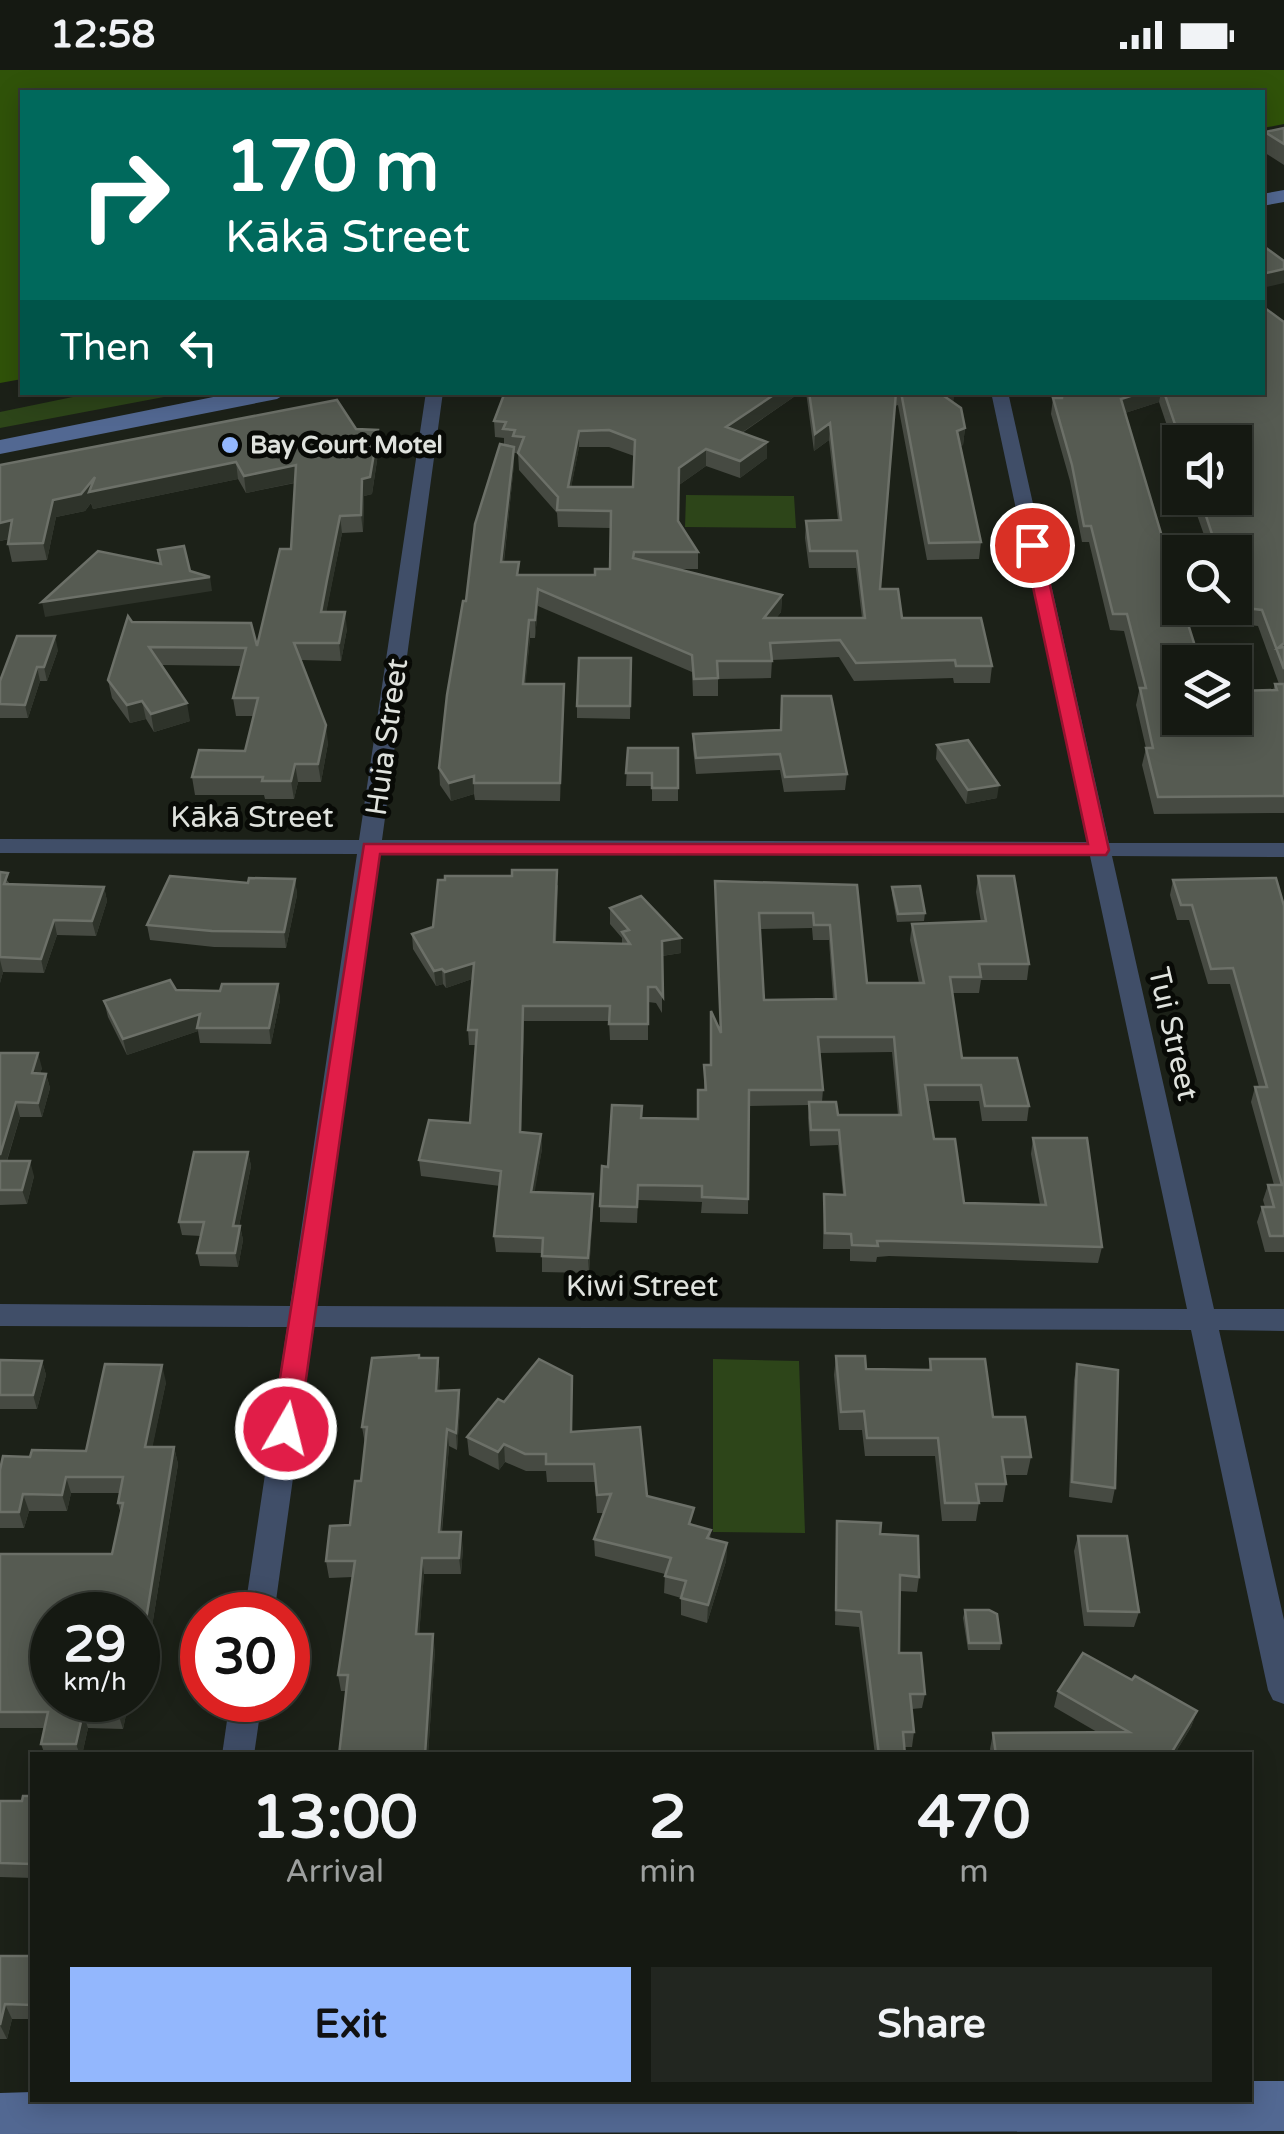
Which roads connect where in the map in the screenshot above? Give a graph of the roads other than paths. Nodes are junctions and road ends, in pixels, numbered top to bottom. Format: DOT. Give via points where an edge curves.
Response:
graph roads {
  1 [pos="261,395"];
  2 [pos="435,395"];
  3 [pos="1000,395"];
  4 [pos="0,446"];
  5 [pos="0,846"];
  6 [pos="371,848"];
  7 [pos="1099,850"];
  8 [pos="1284,850"];
  9 [pos="0,1315"];
  10 [pos="302,1317"];
  11 [pos="1204,1320"];
  12 [pos="1284,1320"];
  13 [pos="261,1592"];
  14 [pos="1284,1690"];
  15 [pos="243,1722"];
  16 [pos="238,1752"];
  17 [pos="1284,2106"];
  18 [pos="184,2117"];
  19 [pos="0,2118"];
  1 -- 4 [label="street"];
  2 -- 6 [label="street, Huia Street"];
  3 -- 7 [label="street, Tui Street"];
  5 -- 6 [label="street, Kākā Street"];
  6 -- 7 [label="street, Kākā Street"];
  6 -- 10 [label="street, Huia Street"];
  7 -- 8 [label="street, Kākā Street"];
  7 -- 11 [label="street, Tui Street"];
  9 -- 10 [label="street, Kiwi Street"];
  10 -- 11 [label="street, Kiwi Street"];
  10 -- 13 [label="street, Huia Street"];
  11 -- 12 [label="street, Kiwi Street"];
  11 -- 14 [label="street, Tui Street"];
  15 -- 16 [label="street"];
  17 -- 18 [label="street"];
  18 -- 19 [label="street"];
}
